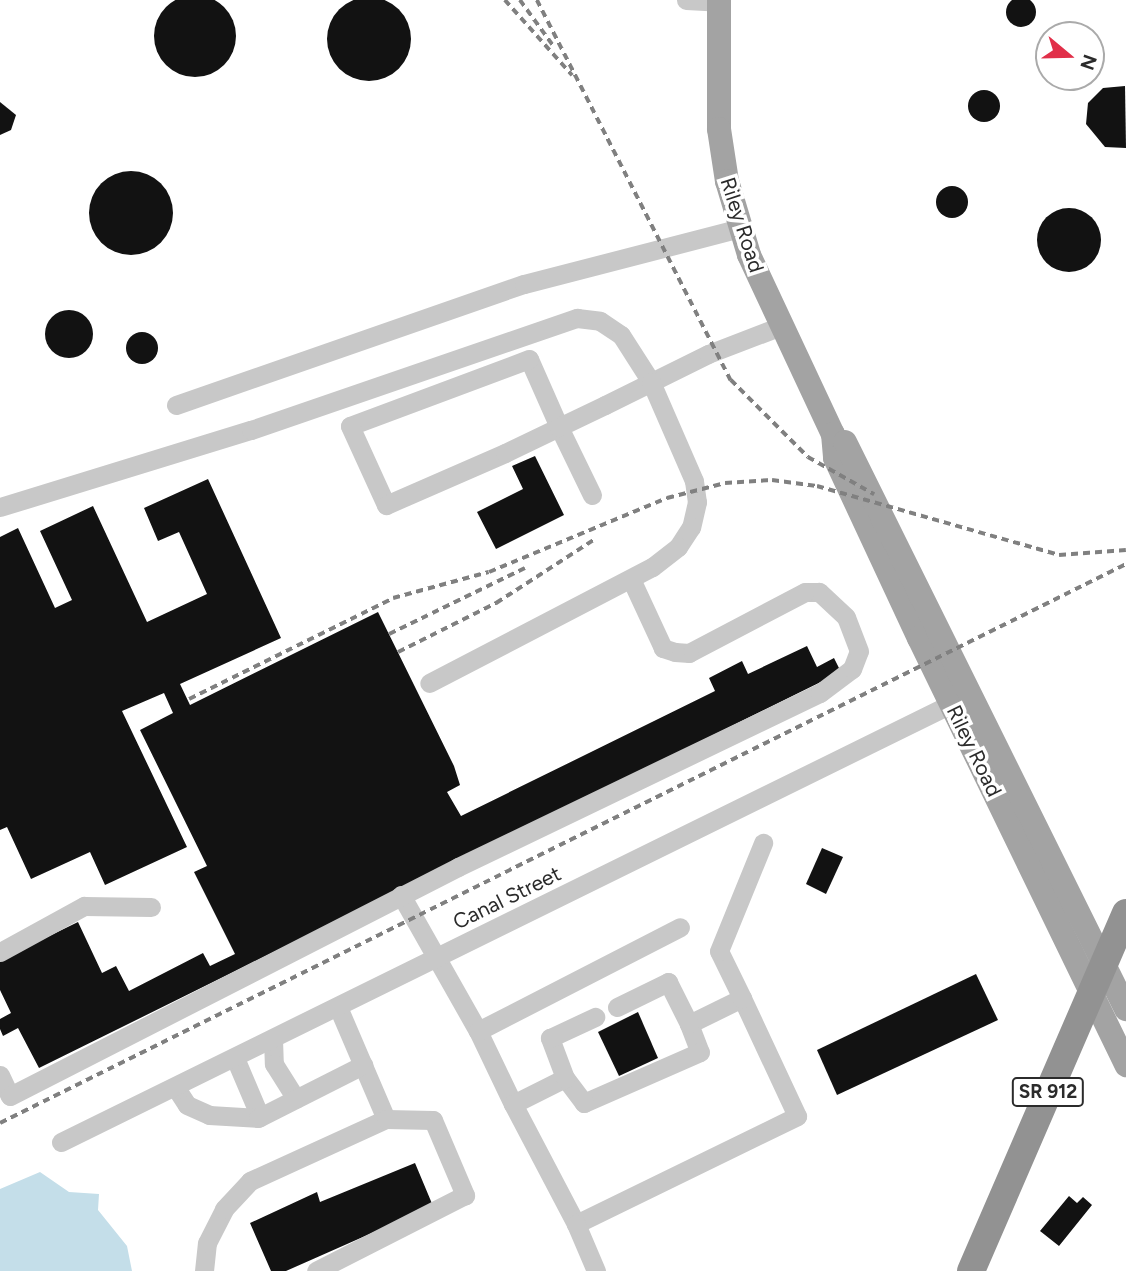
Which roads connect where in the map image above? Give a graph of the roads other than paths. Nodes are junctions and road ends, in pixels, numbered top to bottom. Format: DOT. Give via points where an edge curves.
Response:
graph roads {
  1 [pos="686,0"];
  2 [pos="719,1"];
  3 [pos="741,228"];
  4 [pos="782,326"];
  5 [pos="651,382"];
  6 [pos="176,404"];
  7 [pos="559,427"];
  8 [pos="592,495"];
  9 [pos="0,507"];
  10 [pos="631,579"];
  11 [pos="429,683"];
  12 [pos="962,698"];
  13 [pos="763,843"];
  14 [pos="401,895"];
  15 [pos="150,908"];
  16 [pos="1126,913"];
  17 [pos="680,927"];
  18 [pos="0,952"];
  19 [pos="438,957"];
  20 [pos="742,998"];
  21 [pos="338,1007"];
  22 [pos="617,1007"];
  23 [pos="1126,1009"];
  24 [pos="595,1017"];
  25 [pos="689,1024"];
  26 [pos="478,1031"];
  27 [pos="274,1039"];
  28 [pos="235,1059"];
  29 [pos="363,1065"];
  30 [pos="1126,1066"];
  31 [pos="0,1075"];
  32 [pos="565,1078"];
  33 [pos="176,1088"];
  34 [pos="296,1099"];
  35 [pos="513,1104"];
  36 [pos="260,1117"];
  37 [pos="386,1119"];
  38 [pos="61,1142"];
  39 [pos="576,1224"];
  40 [pos="204,1271"];
  41 [pos="316,1271"];
  42 [pos="596,1271"];
  43 [pos="971,1271"];
  1 -- 2 [label="street"];
  2 -- 3 [label="main road, Riley Road" via="716,102 722,158"];
  3 -- 4 [label="main road, Riley Road"];
  3 -- 6 [label="street" via="524,284"];
  4 -- 5 [label="street"];
  4 -- 12 [label="main road, Riley Road" via="833,434 845,442"];
  5 -- 7 [label="street"];
  5 -- 9 [label="street" via="621,335 600,321 577,318 251,430"];
  5 -- 10 [label="street" via="694,481 697,502 678,547"];
  7 -- 7 [label="street" via="386,505 350,426 529,359"];
  7 -- 8 [label="street"];
  10 -- 11 [label="street"];
  10 -- 14 [label="street" via="663,648 689,653 805,592 819,592 846,617 859,651 852,669 820,693"];
  12 -- 19 [label="street, Canal Street"];
  12 -- 23 [label="main road, Riley Road"];
  12 -- 30 [label="main road, Riley Road"];
  13 -- 20 [label="street" via="719,951"];
  14 -- 19 [label="street"];
  14 -- 31 [label="street" via="10,1096"];
  15 -- 18 [label="street" via="83,905"];
  16 -- 43 [label="highway, SR 912, bridge"];
  17 -- 26 [label="street"];
  19 -- 21 [label="street, Canal Street"];
  19 -- 26 [label="street"];
  20 -- 25 [label="street"];
  20 -- 39 [label="street" via="797,1116"];
  21 -- 27 [label="street, Canal Street"];
  21 -- 29 [label="street"];
  22 -- 25 [label="street" via="668,982"];
  24 -- 32 [label="street" via="550,1038"];
  25 -- 32 [label="street" via="700,1052 584,1103"];
  26 -- 35 [label="street"];
  27 -- 28 [label="street, Canal Street"];
  27 -- 34 [label="street" via="274,1064"];
  28 -- 33 [label="street, Canal Street"];
  28 -- 36 [label="street"];
  29 -- 34 [label="street"];
  29 -- 37 [label="street"];
  32 -- 35 [label="street"];
  33 -- 36 [label="street" via="187,1105 209,1115"];
  33 -- 38 [label="street, Canal Street"];
  34 -- 36 [label="street"];
  35 -- 39 [label="street"];
  37 -- 40 [label="street" via="250,1181 224,1209 207,1243"];
  37 -- 41 [label="street" via="433,1120 466,1195"];
  39 -- 42 [label="street"];
}
